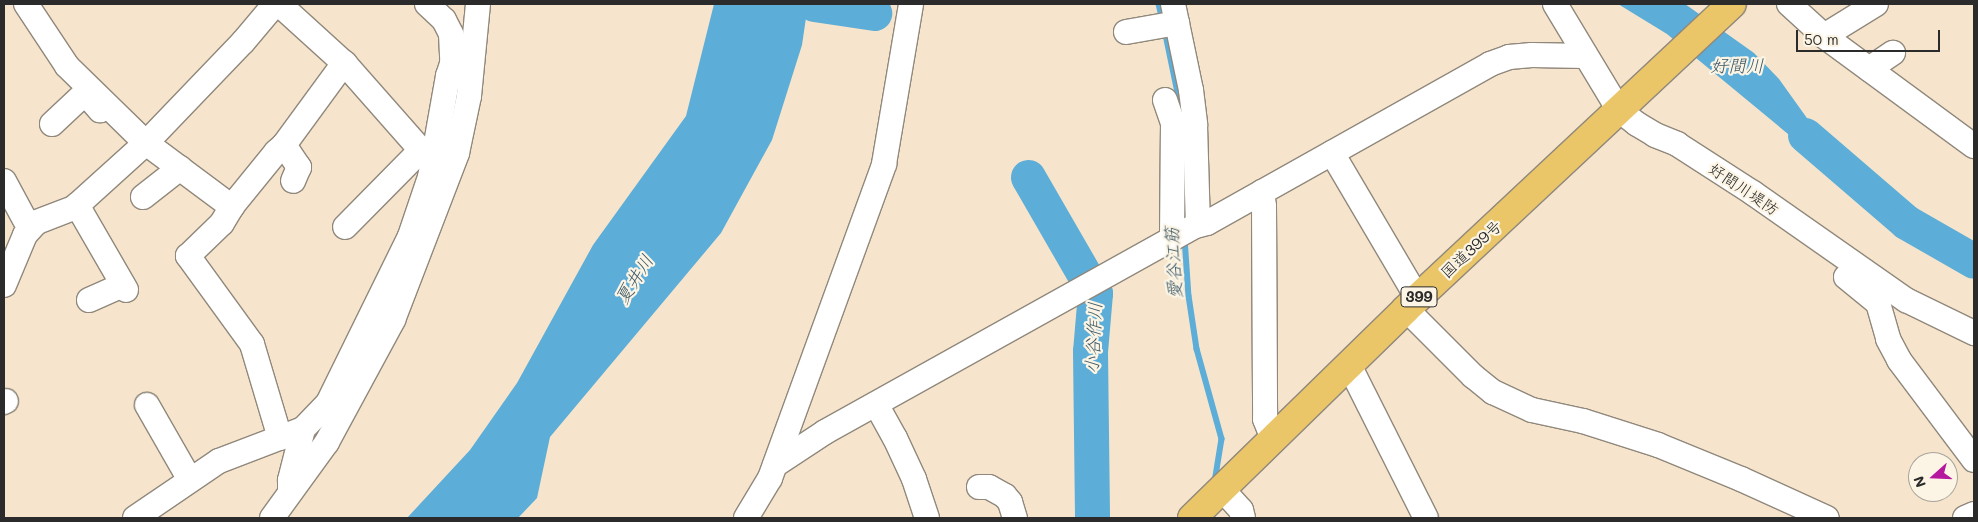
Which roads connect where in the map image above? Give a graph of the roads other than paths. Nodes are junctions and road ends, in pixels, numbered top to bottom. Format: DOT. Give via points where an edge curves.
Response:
graph roads {
  1 [pos="26,4"];
  2 [pos="277,4"];
  3 [pos="427,4"];
  4 [pos="478,4"];
  5 [pos="911,4"];
  6 [pos="1555,4"];
  7 [pos="1732,4"];
  8 [pos="1789,4"];
  9 [pos="1876,4"];
  10 [pos="1168,18"];
  11 [pos="1126,32"];
  12 [pos="1824,36"];
  13 [pos="1893,53"];
  14 [pos="1585,56"];
  15 [pos="453,61"];
  16 [pos="344,63"];
  17 [pos="1869,70"];
  18 [pos="1165,100"];
  19 [pos="1619,110"];
  20 [pos="52,124"];
  21 [pos="284,145"];
  22 [pos="1974,146"];
  23 [pos="141,147"];
  24 [pos="458,153"];
  25 [pos="1332,153"];
  26 [pos="180,168"];
  27 [pos="4,181"];
  28 [pos="293,181"];
  29 [pos="1262,192"];
  30 [pos="143,197"];
  31 [pos="77,205"];
  32 [pos="232,207"];
  33 [pos="22,221"];
  34 [pos="1196,225"];
  35 [pos="345,227"];
  36 [pos="1172,239"];
  37 [pos="1829,248"];
  38 [pos="4,285"];
  39 [pos="89,300"];
  40 [pos="1412,304"];
  41 [pos="1974,334"];
  42 [pos="1349,365"];
  43 [pos="876,404"];
  44 [pos="148,405"];
  45 [pos="303,430"];
  46 [pos="280,438"];
  47 [pos="1273,439"];
  48 [pos="1974,460"];
  49 [pos="774,465"];
  50 [pos="190,480"];
  51 [pos="979,487"];
  52 [pos="1222,489"];
  53 [pos="290,495"];
  54 [pos="1793,509"];
  55 [pos="1974,514"];
  56 [pos="1193,517"];
  57 [pos="136,518"];
  58 [pos="272,518"];
  59 [pos="746,518"];
  60 [pos="927,518"];
  61 [pos="1015,518"];
  62 [pos="1243,518"];
  63 [pos="1426,518"];
  64 [pos="1827,518"];
  65 [pos="1965,518"];
  1 -- 23 [label="street" via="67,66"];
  2 -- 16 [label="street"];
  2 -- 23 [label="street"];
  3 -- 15 [label="street" via="444,20 451,34"];
  4 -- 24 [label="street" via="469,96"];
  5 -- 49 [label="street" via="884,164"];
  6 -- 14 [label="street, 好間川堤防"];
  7 -- 19 [label="highway, 国道399号 / 399"];
  8 -- 12 [label="street"];
  9 -- 12 [label="street"];
  10 -- 11 [label="street"];
  10 -- 34 [label="street" via="1195,125"];
  12 -- 17 [label="street"];
  13 -- 17 [label="street"];
  14 -- 19 [label="street, 好間川堤防"];
  14 -- 25 [label="street" via="1532,55 1509,57 1490,64"];
  15 -- 24 [label="street"];
  15 -- 45 [label="street" via="430,177 410,236 328,402"];
  16 -- 21 [label="street"];
  16 -- 35 [label="street" via="421,150"];
  17 -- 22 [label="street"];
  18 -- 36 [label="street" via="1173,123"];
  19 -- 37 [label="street, 好間川堤防" via="1753,193"];
  19 -- 40 [label="highway, 国道399号 / 399"];
  20 -- 23 [label="street" via="85,93"];
  21 -- 28 [label="street" via="299,167"];
  21 -- 32 [label="street"];
  23 -- 26 [label="street"];
  23 -- 31 [label="street"];
  24 -- 53 [label="street" via="393,320 327,442"];
  25 -- 29 [label="street"];
  25 -- 40 [label="street"];
  26 -- 30 [label="street"];
  26 -- 32 [label="street"];
  27 -- 33 [label="street"];
  29 -- 34 [label="street" via="1207,223"];
  29 -- 47 [label="street" via="1266,419"];
  31 -- 33 [label="street" via="66,213"];
  31 -- 39 [label="street" via="124,287"];
  32 -- 46 [label="street" via="222,223 188,256 252,344"];
  33 -- 38 [label="street" via="25,235"];
  34 -- 36 [label="street"];
  36 -- 43 [label="street"];
  37 -- 41 [label="street, 好間川堤防" via="1906,300"];
  37 -- 48 [label="street" via="1831,258 1844,276 1878,303 1888,339 1899,360"];
  40 -- 42 [label="highway, 国道399号 / 399"];
  40 -- 54 [label="street" via="1473,376 1493,392 1532,410 1658,445"];
  42 -- 47 [label="highway, 国道399号 / 399"];
  42 -- 63 [label="street"];
  43 -- 49 [label="street"];
  43 -- 60 [label="street" via="914,479"];
  44 -- 50 [label="street"];
  45 -- 46 [label="street"];
  45 -- 53 [label="street" via="290,480"];
  46 -- 50 [label="street" via="219,461"];
  47 -- 52 [label="highway, 国道399号 / 399"];
  49 -- 59 [label="street" via="770,478"];
  50 -- 57 [label="street"];
  51 -- 61 [label="street" via="989,487 1005,496"];
  52 -- 56 [label="highway, 国道399号 / 399"];
  52 -- 62 [label="street" via="1241,510"];
  53 -- 58 [label="street"];
  54 -- 64 [label="street"];
  55 -- 65 [label="street"];
}
